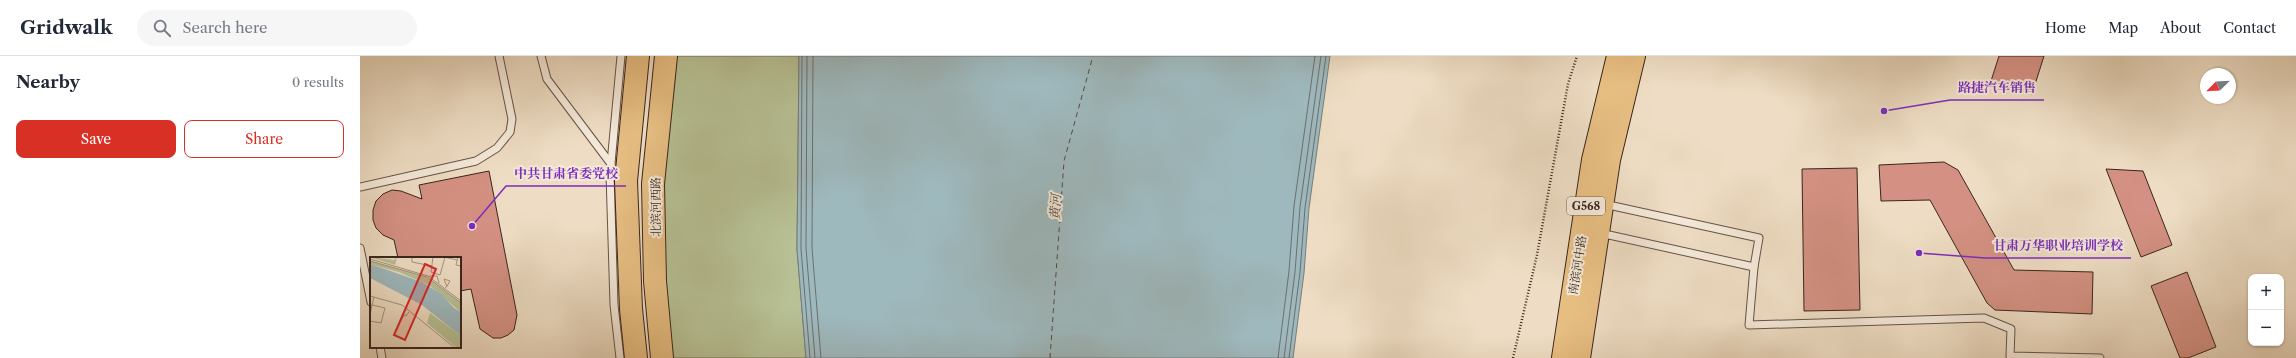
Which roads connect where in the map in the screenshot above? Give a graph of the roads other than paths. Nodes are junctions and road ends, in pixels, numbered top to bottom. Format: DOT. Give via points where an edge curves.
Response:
graph roads {
  1 [pos="499,56"];
  2 [pos="541,56"];
  3 [pos="621,56"];
  4 [pos="638,56"];
  5 [pos="666,56"];
  6 [pos="1618,56"];
  7 [pos="1634,56"];
  8 [pos="611,163"];
  9 [pos="626,181"];
  10 [pos="360,187"];
  11 [pos="1602,203"];
  12 [pos="1599,232"];
  13 [pos="360,248"];
  14 [pos="1754,267"];
  15 [pos="370,297"];
  16 [pos="380,348"];
  17 [pos="382,358"];
  18 [pos="620,358"];
  19 [pos="636,358"];
  20 [pos="662,358"];
  21 [pos="1563,358"];
  22 [pos="1579,358"];
  23 [pos="2100,358"];
  1 -- 10 [label="lane" via="512,119 510,132 497,148 476,161"];
  2 -- 8 [label="lane" via="547,79"];
  3 -- 8 [label="lane"];
  4 -- 9 [label="main road"];
  5 -- 20 [label="main road, 北滨河西路" via="654,184 655,281"];
  6 -- 21 [label="main road, 南滨河中路 / G568" via="1593,160"];
  7 -- 11 [label="main road, 南滨河中路 / G568" via="1609,160"];
  8 -- 9 [label="lane"];
  8 -- 18 [label="lane" via="614,304"];
  9 -- 19 [label="main road" via="631,309"];
  11 -- 12 [label="main road, 南滨河中路 / G568"];
  11 -- 14 [label="lane" via="1759,238"];
  12 -- 14 [label="lane"];
  12 -- 22 [label="main road, 南滨河中路 / G568"];
  13 -- 15 [label="lane"];
  14 -- 23 [label="lane" via="1749,325 1984,318 2011,329 2010,356"];
  16 -- 17 [label="lane"];
}
